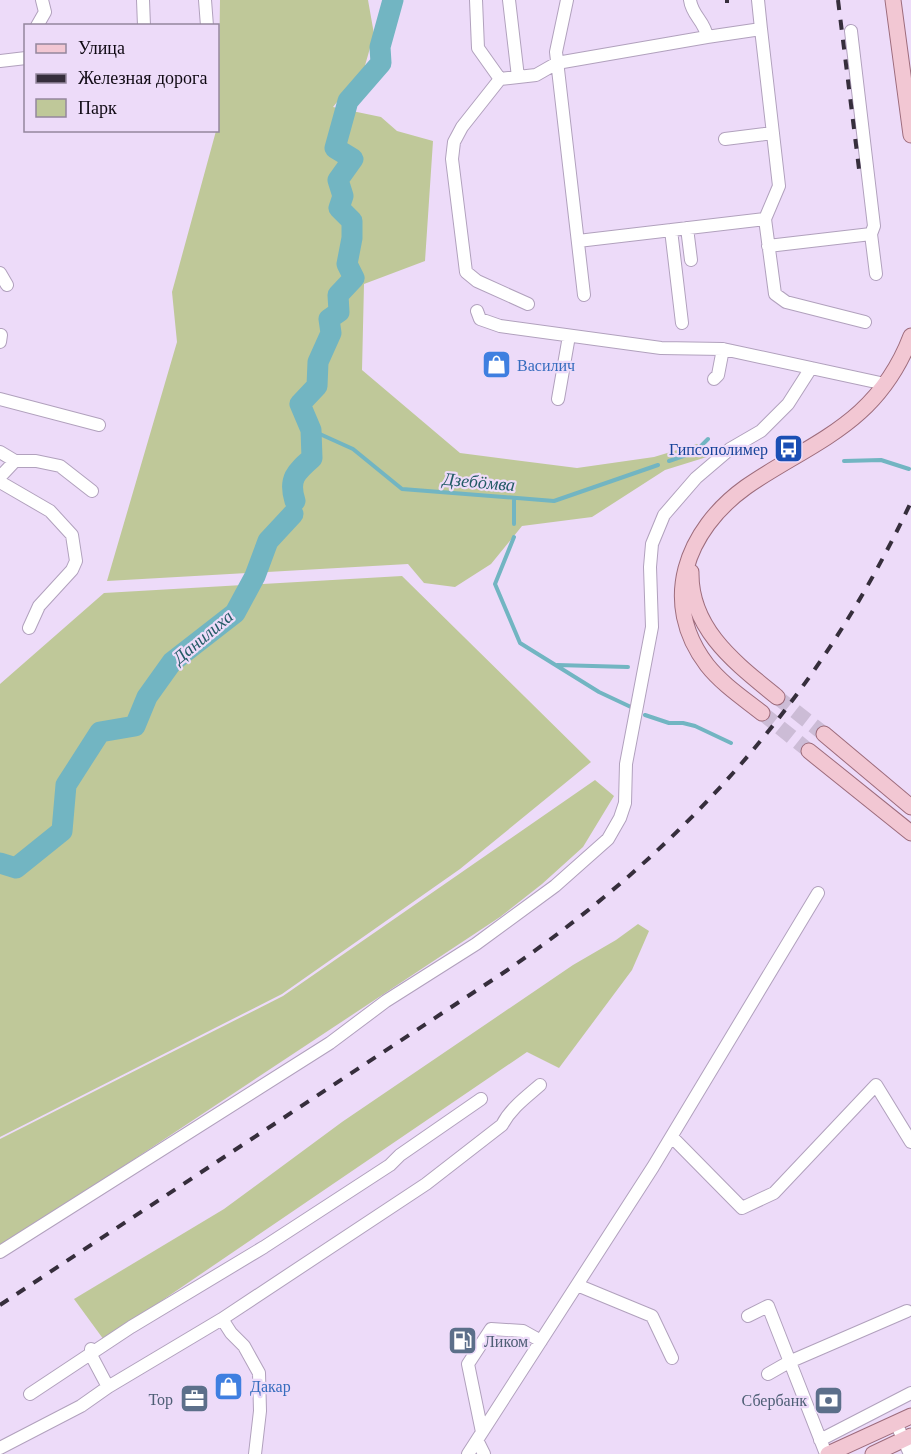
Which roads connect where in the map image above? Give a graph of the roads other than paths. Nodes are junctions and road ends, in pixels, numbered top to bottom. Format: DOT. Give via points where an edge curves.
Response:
graph roads {
  1 [pos="42,0"];
  2 [pos="142,0"];
  3 [pos="205,0"];
  4 [pos="476,0"];
  5 [pos="509,0"];
  6 [pos="567,0"];
  7 [pos="690,0"];
  8 [pos="758,0"];
  9 [pos="892,0"];
  10 [pos="38,24"];
  11 [pos="144,24"];
  12 [pos="207,24"];
  13 [pos="761,29"];
  14 [pos="852,31"];
  15 [pos="707,38"];
  16 [pos="24,54"];
  17 [pos="0,61"];
  18 [pos="557,63"];
  19 [pos="518,77"];
  20 [pos="500,80"];
  21 [pos="773,133"];
  22 [pos="911,135"];
  23 [pos="724,139"];
  24 [pos="765,219"];
  25 [pos="687,228"];
  26 [pos="671,230"];
  27 [pos="871,234"];
  28 [pos="578,241"];
  29 [pos="768,246"];
  30 [pos="691,260"];
  31 [pos="0,273"];
  32 [pos="876,274"];
  33 [pos="7,285"];
  34 [pos="584,295"];
  35 [pos="528,303"];
  36 [pos="477,311"];
  37 [pos="865,322"];
  38 [pos="682,323"];
  39 [pos="1,335"];
  40 [pos="568,336"];
  41 [pos="911,336"];
  42 [pos="0,342"];
  43 [pos="723,349"];
  44 [pos="811,368"];
  45 [pos="714,379"];
  46 [pos="885,384"];
  47 [pos="0,399"];
  48 [pos="558,399"];
  49 [pos="99,425"];
  50 [pos="0,452"];
  51 [pos="15,461"];
  52 [pos="0,477"];
  53 [pos="0,482"];
  54 [pos="92,492"];
  55 [pos="696,542"];
  56 [pos="29,628"];
  57 [pos="777,697"];
  58 [pos="762,713"];
  59 [pos="824,734"];
  60 [pos="809,751"];
  61 [pos="911,807"];
  62 [pos="911,833"];
  63 [pos="818,893"];
  64 [pos="540,1085"];
  65 [pos="481,1099"];
  66 [pos="672,1137"];
  67 [pos="911,1142"];
  68 [pos="0,1252"];
  69 [pos="577,1285"];
  70 [pos="907,1311"];
  71 [pos="748,1316"];
  72 [pos="222,1318"];
  73 [pos="541,1341"];
  74 [pos="91,1352"];
  75 [pos="672,1358"];
  76 [pos="789,1362"];
  77 [pos="768,1374"];
  78 [pos="108,1388"];
  79 [pos="911,1393"];
  80 [pos="30,1394"];
  81 [pos="911,1416"];
  82 [pos="896,1423"];
  83 [pos="479,1436"];
  84 [pos="907,1438"];
  85 [pos="820,1440"];
  86 [pos="0,1448"];
  87 [pos="255,1454"];
  88 [pos="468,1454"];
  89 [pos="484,1454"];
  90 [pos="827,1454"];
  91 [pos="873,1454"];
  92 [pos="910,1454"];
  1 -- 10 [label="street" via="45,12"];
  2 -- 11 [label="street"];
  3 -- 12 [label="street"];
  4 -- 20 [label="street" via="478,48"];
  5 -- 19 [label="street"];
  6 -- 18 [label="street" via="555,52"];
  7 -- 15 [label="street" via="691,9 706,27"];
  8 -- 13 [label="street"];
  9 -- 22 [label="main road"];
  13 -- 15 [label="street"];
  13 -- 21 [label="street"];
  14 -- 27 [label="street" via="874,226"];
  15 -- 18 [label="street"];
  16 -- 17 [label="street"];
  18 -- 19 [label="street" via="536,75"];
  18 -- 28 [label="street"];
  19 -- 20 [label="street"];
  20 -- 35 [label="street" via="454,142 452,159 464,264 466,272 477,281"];
  21 -- 23 [label="street"];
  21 -- 24 [label="street" via="779,186"];
  24 -- 25 [label="street"];
  24 -- 29 [label="street"];
  25 -- 26 [label="street"];
  25 -- 30 [label="street"];
  26 -- 28 [label="street"];
  26 -- 38 [label="street"];
  27 -- 29 [label="street"];
  27 -- 32 [label="street"];
  28 -- 34 [label="street"];
  29 -- 37 [label="street" via="772,287 779,299"];
  31 -- 33 [label="street"];
  36 -- 40 [label="street" via="480,319 500,326"];
  39 -- 42 [label="street"];
  40 -- 43 [label="street" via="661,348"];
  40 -- 48 [label="street"];
  41 -- 46 [label="main road"];
  43 -- 44 [label="street"];
  43 -- 45 [label="street"];
  44 -- 46 [label="street"];
  44 -- 68 [label="street" via="788,404 761,431 730,449 696,478 664,515 652,544 652,627 626,764 625,804 608,839 555,886 476,944 386,1001 330,1043"];
  46 -- 55 [label="main road" via="859,413 722,507"];
  47 -- 49 [label="street"];
  50 -- 51 [label="street"];
  51 -- 52 [label="street"];
  51 -- 54 [label="street" via="60,466"];
  53 -- 56 [label="street" via="50,511 72,535 76,561 72,570 39,606"];
  55 -- 57 [label="main road" via="691,586 700,617 716,642"];
  55 -- 58 [label="main road" via="685,571 681,598 692,641 715,674"];
  59 -- 61 [label="main road"];
  60 -- 62 [label="main road"];
  63 -- 66 [label="street"];
  64 -- 72 [label="street" via="507,1114 502,1125 426,1184"];
  65 -- 74 [label="street" via="390,1165 264,1247"];
  66 -- 67 [label="street" via="742,1208 774,1193 876,1085"];
  66 -- 69 [label="street"];
  69 -- 73 [label="street"];
  69 -- 75 [label="street" via="652,1316"];
  70 -- 76 [label="street"];
  71 -- 76 [label="street" via="768,1306"];
  72 -- 78 [label="street"];
  72 -- 87 [label="street" via="259,1373"];
  73 -- 83 [label="street"];
  73 -- 83 [label="street" via="523,1331 491,1329 468,1364"];
  74 -- 78 [label="street"];
  74 -- 80 [label="street"];
  76 -- 77 [label="street"];
  76 -- 85 [label="street"];
  78 -- 86 [label="street" via="81,1407"];
  79 -- 85 [label="street"];
  81 -- 82 [label="main road"];
  82 -- 84 [label="street"];
  82 -- 90 [label="main road"];
  83 -- 88 [label="street"];
  83 -- 89 [label="street"];
  84 -- 91 [label="main road"];
  84 -- 92 [label="street"];
  85 -- 90 [label="street"];
}
